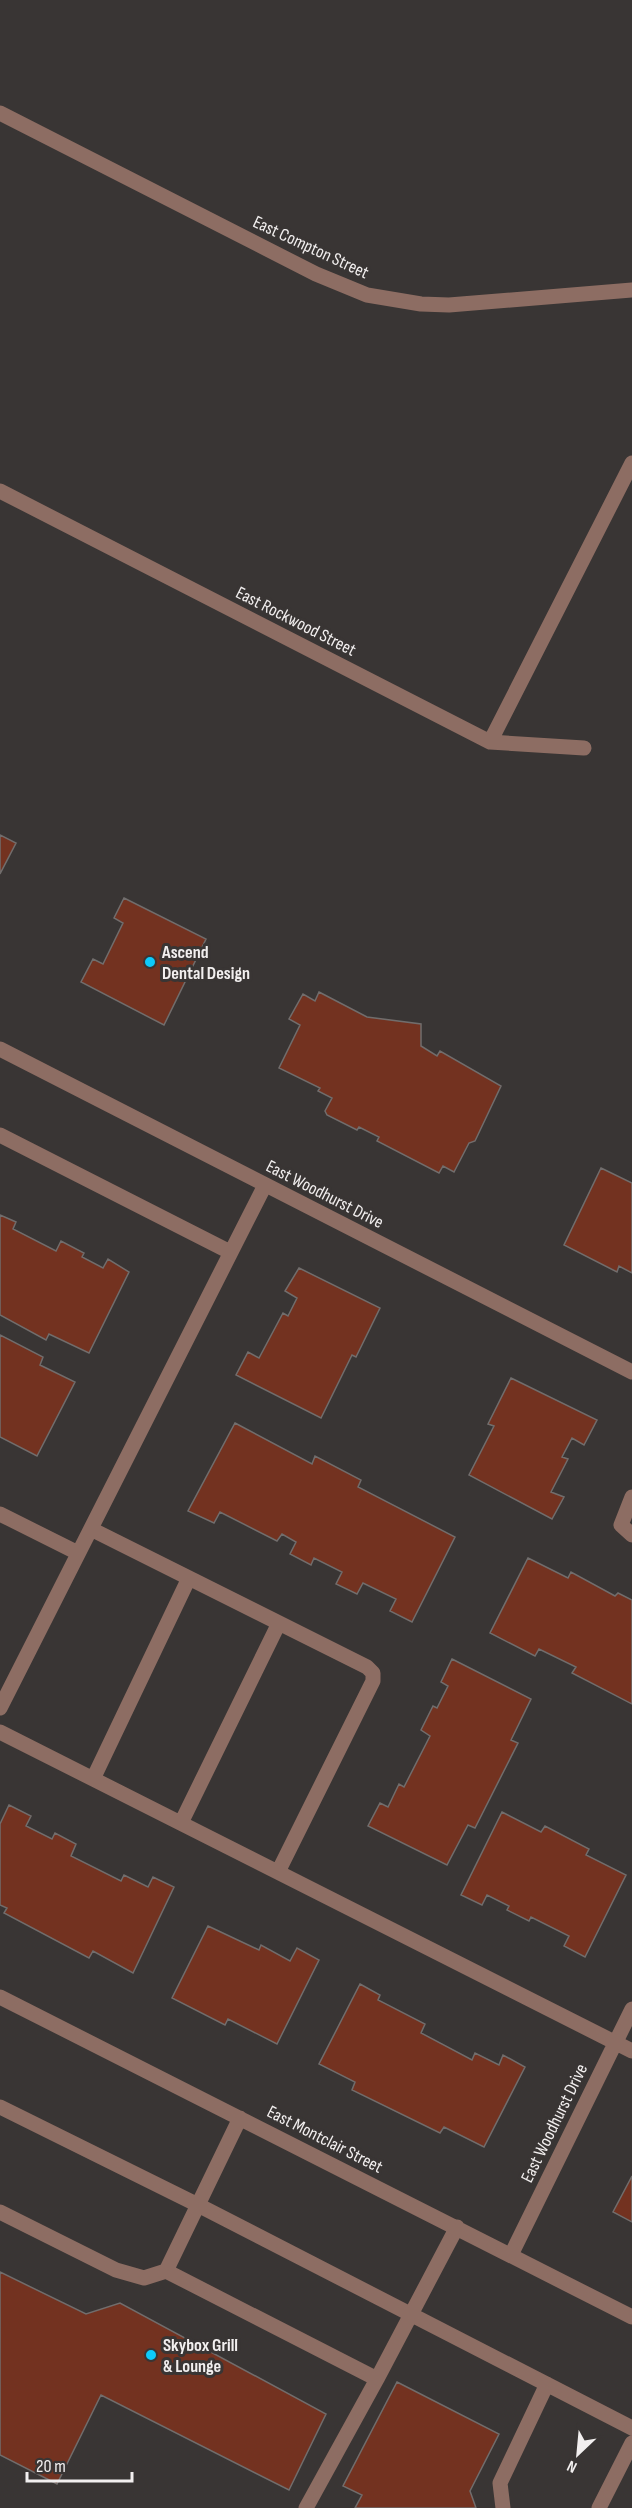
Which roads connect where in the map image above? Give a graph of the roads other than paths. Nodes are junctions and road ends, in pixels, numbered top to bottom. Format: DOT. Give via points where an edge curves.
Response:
graph roads {
  1 [pos="0,113"];
  2 [pos="632,290"];
  3 [pos="632,463"];
  4 [pos="0,491"];
  5 [pos="490,742"];
  6 [pos="584,748"];
  7 [pos="0,1049"];
  8 [pos="0,1135"];
  9 [pos="265,1185"];
  10 [pos="230,1252"];
  11 [pos="632,1372"];
  12 [pos="632,1497"];
  13 [pos="0,1514"];
  14 [pos="91,1529"];
  15 [pos="632,1535"];
  16 [pos="78,1553"];
  17 [pos="189,1578"];
  18 [pos="279,1623"];
  19 [pos="0,1708"];
  20 [pos="0,1732"];
  21 [pos="93,1779"];
  22 [pos="181,1823"];
  23 [pos="278,1872"];
  24 [pos="0,1997"];
  25 [pos="632,2009"];
  26 [pos="615,2043"];
  27 [pos="632,2051"];
  28 [pos="0,2107"];
  29 [pos="240,2118"];
  30 [pos="198,2205"];
  31 [pos="0,2212"];
  32 [pos="456,2227"];
  33 [pos="512,2255"];
  34 [pos="166,2271"];
  35 [pos="410,2315"];
  36 [pos="632,2317"];
  37 [pos="377,2379"];
  38 [pos="547,2384"];
  39 [pos="632,2428"];
  40 [pos="632,2444"];
  41 [pos="306,2508"];
  42 [pos="502,2508"];
  43 [pos="599,2508"];
  1 -- 2 [label="street, East Compton Street" via="324,278 367,295 449,305"];
  3 -- 5 [label="street"];
  4 -- 5 [label="street, East Rockwood Street"];
  5 -- 6 [label="street, East Rockwood Street"];
  7 -- 9 [label="street, East Woodhurst Drive"];
  8 -- 10 [label="street"];
  9 -- 10 [label="street"];
  9 -- 11 [label="street, East Woodhurst Drive"];
  10 -- 14 [label="street"];
  12 -- 15 [label="street" via="621,1525"];
  13 -- 16 [label="street"];
  14 -- 16 [label="street"];
  14 -- 17 [label="street"];
  16 -- 19 [label="street"];
  17 -- 18 [label="street"];
  17 -- 21 [label="street"];
  18 -- 22 [label="street"];
  18 -- 23 [label="street" via="367,1667 373,1673 373,1681"];
  20 -- 21 [label="street"];
  21 -- 22 [label="street"];
  22 -- 23 [label="street"];
  23 -- 26 [label="street"];
  24 -- 29 [label="street, East Montclair Street"];
  25 -- 26 [label="street, East Woodhurst Drive"];
  26 -- 27 [label="street"];
  26 -- 33 [label="street, East Woodhurst Drive"];
  28 -- 30 [label="street"];
  29 -- 30 [label="street"];
  29 -- 32 [label="street, East Montclair Street"];
  30 -- 34 [label="street"];
  30 -- 35 [label="street"];
  31 -- 34 [label="street" via="116,2270 144,2278"];
  32 -- 33 [label="street, East Montclair Street"];
  32 -- 35 [label="street"];
  33 -- 36 [label="street, East Montclair Street"];
  34 -- 37 [label="street"];
  35 -- 37 [label="street"];
  35 -- 38 [label="street"];
  37 -- 41 [label="street"];
  38 -- 39 [label="street"];
  38 -- 42 [label="street" via="500,2483"];
  40 -- 43 [label="street"];
}
